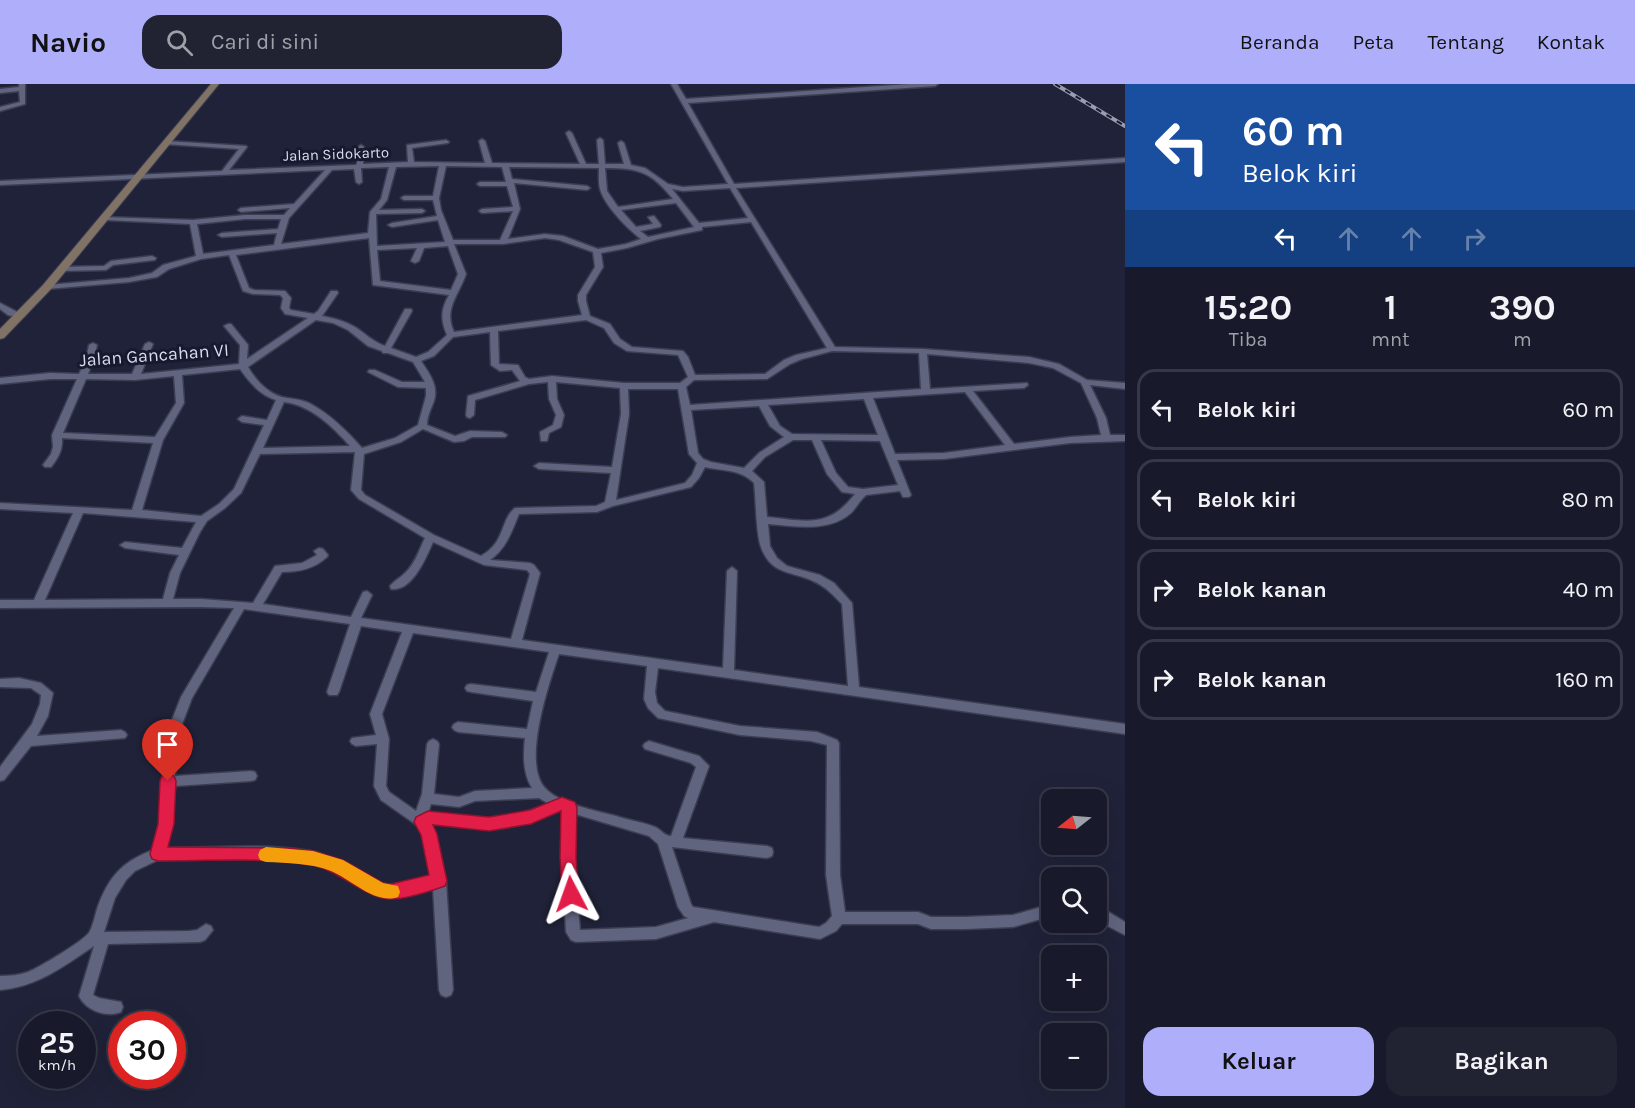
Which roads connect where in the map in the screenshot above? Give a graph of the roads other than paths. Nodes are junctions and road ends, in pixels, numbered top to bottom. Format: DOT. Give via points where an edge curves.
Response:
graph roads {
  1 [pos="215,84"];
  2 [pos="674,84"];
  3 [pos="935,84"];
  4 [pos="22,86"];
  5 [pos="0,91"];
  6 [pos="685,101"];
  7 [pos="0,109"];
  8 [pos="569,133"];
  9 [pos="482,141"];
  10 [pos="600,141"];
  11 [pos="446,142"];
  12 [pos="166,143"];
  13 [pos="621,143"];
  14 [pos="432,144"];
  15 [pos="361,147"];
  16 [pos="439,160"];
  17 [pos="1125,160"];
  18 [pos="411,164"];
  19 [pos="393,165"];
  20 [pos="489,165"];
  21 [pos="505,165"];
  22 [pos="359,166"];
  23 [pos="584,166"];
  24 [pos="603,166"];
  25 [pos="628,166"];
  26 [pos="331,167"];
  27 [pos="224,173"];
  28 [pos="136,177"];
  29 [pos="359,182"];
  30 [pos="0,183"];
  31 [pos="510,183"];
  32 [pos="480,184"];
  33 [pos="666,186"];
  34 [pos="732,186"];
  35 [pos="586,188"];
  36 [pos="404,198"];
  37 [pos="436,198"];
  38 [pos="677,201"];
  39 [pos="296,206"];
  40 [pos="517,209"];
  41 [pos="616,209"];
  42 [pos="241,210"];
  43 [pos="422,211"];
  44 [pos="373,212"];
  45 [pos="482,212"];
  46 [pos="286,216"];
  47 [pos="652,217"];
  48 [pos="105,218"];
  49 [pos="441,218"];
  50 [pos="754,220"];
  51 [pos="193,222"];
  52 [pos="392,225"];
  53 [pos="697,225"];
  54 [pos="634,230"];
  55 [pos="281,231"];
  56 [pos="222,235"];
  57 [pos="372,235"];
  58 [pos="647,240"];
  59 [pos="503,242"];
  60 [pos="449,243"];
  61 [pos="421,246"];
  62 [pos="277,248"];
  63 [pos="374,248"];
  64 [pos="597,251"];
  65 [pos="232,253"];
  66 [pos="200,257"];
  67 [pos="152,258"];
  68 [pos="415,261"];
  69 [pos="62,269"];
  70 [pos="47,287"];
  71 [pos="334,293"];
  72 [pos="453,293"];
  73 [pos="0,306"];
  74 [pos="408,311"];
  75 [pos="21,315"];
  76 [pos="315,317"];
  77 [pos="587,317"];
  78 [pos="228,326"];
  79 [pos="494,329"];
  80 [pos="451,335"];
  81 [pos="0,336"];
  82 [pos="149,344"];
  83 [pos="93,345"];
  84 [pos="832,349"];
  85 [pos="386,351"];
  86 [pos="923,351"];
  87 [pos="416,360"];
  88 [pos="243,366"];
  89 [pos="178,372"];
  90 [pos="372,372"];
  91 [pos="135,377"];
  92 [pos="82,378"];
  93 [pos="692,378"];
  94 [pos="552,379"];
  95 [pos="0,381"];
  96 [pos="528,382"];
  97 [pos="1085,382"];
  98 [pos="430,385"];
  99 [pos="1024,385"];
  100 [pos="624,386"];
  101 [pos="682,386"];
  102 [pos="1125,386"];
  103 [pos="967,389"];
  104 [pos="926,393"];
  105 [pos="868,397"];
  106 [pos="281,399"];
  107 [pos="763,404"];
  108 [pos="687,408"];
  109 [pos="470,415"];
  110 [pos="242,419"];
  111 [pos="270,423"];
  112 [pos="422,426"];
  113 [pos="57,435"];
  114 [pos="502,435"];
  115 [pos="815,436"];
  116 [pos="791,437"];
  117 [pos="884,438"];
  118 [pos="1106,438"];
  119 [pos="1125,438"];
  120 [pos="544,439"];
  121 [pos="158,440"];
  122 [pos="1011,447"];
  123 [pos="257,451"];
  124 [pos="359,451"];
  125 [pos="891,457"];
  126 [pos="702,463"];
  127 [pos="48,465"];
  128 [pos="539,466"];
  129 [pos="614,470"];
  130 [pos="746,471"];
  131 [pos="863,492"];
  132 [pos="610,504"];
  133 [pos="0,506"];
  134 [pos="79,511"];
  135 [pos="136,513"];
  136 [pos="203,519"];
  137 [pos="762,520"];
  138 [pos="430,537"];
  139 [pos="125,545"];
  140 [pos="319,551"];
  141 [pos="184,552"];
  142 [pos="483,560"];
  143 [pos="732,571"];
  144 [pos="395,586"];
  145 [pos="368,595"];
  146 [pos="167,603"];
  147 [pos="0,604"];
  148 [pos="38,604"];
  149 [pos="241,605"];
  150 [pos="256,607"];
  151 [pos="356,620"];
  152 [pos="409,628"];
  153 [pos="516,642"];
  154 [pos="556,648"];
  155 [pos="653,663"];
  156 [pos="728,674"];
  157 [pos="0,683"];
  158 [pos="471,688"];
  159 [pos="854,691"];
  160 [pos="333,692"];
  161 [pos="539,697"];
  162 [pos="458,727"];
  163 [pos="1125,729"];
  164 [pos="532,734"];
  165 [pos="121,735"];
  166 [pos="383,739"];
  167 [pos="29,741"];
  168 [pos="356,741"];
  169 [pos="433,744"];
  170 [pos="649,746"];
  171 [pos="0,776"];
  172 [pos="251,776"];
  173 [pos="168,781"];
  174 [pos="541,793"];
  175 [pos="428,799"];
  176 [pos="566,805"];
  177 [pos="420,821"];
  178 [pos="669,842"];
  179 [pos="767,852"];
  180 [pos="158,854"];
  181 [pos="439,881"];
  182 [pos="1041,913"];
  183 [pos="711,917"];
  184 [pos="839,918"];
  185 [pos="1107,918"];
  186 [pos="1125,929"];
  187 [pos="206,930"];
  188 [pos="99,938"];
  189 [pos="0,983"];
  190 [pos="446,990"];
  191 [pos="116,1008"];
  1 -- 12 [label="main road"];
  2 -- 6 [label="street"];
  3 -- 6 [label="street"];
  4 -- 5 [label="street"];
  4 -- 7 [label="street" via="23,103"];
  6 -- 34 [label="street"];
  8 -- 23 [label="street"];
  9 -- 20 [label="street"];
  10 -- 24 [label="street"];
  11 -- 14 [label="street"];
  12 -- 27 [label="street" via="244,147"];
  12 -- 28 [label="main road"];
  13 -- 25 [label="street"];
  14 -- 16 [label="street"];
  14 -- 18 [label="street" via="409,146"];
  15 -- 22 [label="street"];
  16 -- 18 [label="street, Jalan Sidokarto"];
  16 -- 20 [label="street, Jalan Sidokarto"];
  16 -- 37 [label="street"];
  17 -- 34 [label="street"];
  18 -- 19 [label="street, Jalan Sidokarto"];
  19 -- 22 [label="street, Jalan Sidokarto"];
  19 -- 44 [label="street" via="384,200"];
  20 -- 21 [label="street, Jalan Sidokarto"];
  21 -- 23 [label="street, Jalan Sidokarto"];
  21 -- 31 [label="street"];
  22 -- 26 [label="street, Jalan Sidokarto"];
  22 -- 29 [label="street"];
  23 -- 24 [label="street, Jalan Sidokarto"];
  24 -- 25 [label="street, Jalan Sidokarto"];
  24 -- 41 [label="street" via="604,192"];
  25 -- 33 [label="street, Jalan Sidokarto" via="643,169"];
  26 -- 27 [label="street, Jalan Sidokarto"];
  26 -- 39 [label="street"];
  27 -- 28 [label="street, Jalan Sidokarto"];
  28 -- 30 [label="street, Jalan Sidokarto"];
  28 -- 48 [label="main road"];
  31 -- 32 [label="street"];
  31 -- 35 [label="street"];
  31 -- 40 [label="street"];
  33 -- 34 [label="street"];
  33 -- 38 [label="street"];
  34 -- 50 [label="street"];
  36 -- 37 [label="street"];
  37 -- 49 [label="street"];
  38 -- 41 [label="street"];
  38 -- 53 [label="street"];
  39 -- 42 [label="street"];
  39 -- 46 [label="street"];
  40 -- 45 [label="street"];
  40 -- 59 [label="street"];
  41 -- 54 [label="street"];
  43 -- 44 [label="street"];
  44 -- 57 [label="street"];
  46 -- 51 [label="street"];
  46 -- 55 [label="street"];
  47 -- 54 [label="street" via="657,225"];
  48 -- 51 [label="street"];
  48 -- 69 [label="main road"];
  49 -- 52 [label="street"];
  49 -- 60 [label="street"];
  50 -- 53 [label="street"];
  50 -- 84 [label="street"];
  51 -- 66 [label="street"];
  53 -- 58 [label="street" via="696,231"];
  54 -- 58 [label="street"];
  55 -- 56 [label="street"];
  55 -- 62 [label="street"];
  57 -- 62 [label="street"];
  57 -- 63 [label="street"];
  58 -- 64 [label="street"];
  59 -- 60 [label="street"];
  59 -- 64 [label="street" via="550,236"];
  60 -- 61 [label="street"];
  60 -- 72 [label="street" via="462,274"];
  61 -- 63 [label="street"];
  61 -- 68 [label="street"];
  62 -- 65 [label="street"];
  63 -- 72 [label="street" via="376,283"];
  64 -- 77 [label="street" via="599,267 581,296 581,307"];
  65 -- 66 [label="street"];
  65 -- 76 [label="street" via="246,289 282,292 287,298 288,312"];
  66 -- 70 [label="street" via="149,276 104,284"];
  67 -- 69 [label="street" via="111,263 106,268"];
  69 -- 70 [label="main road"];
  70 -- 75 [label="main road"];
  71 -- 76 [label="street" via="328,306"];
  72 -- 80 [label="street" via="445,307 445,326"];
  73 -- 75 [label="street"];
  74 -- 85 [label="street"];
  75 -- 81 [label="main road"];
  76 -- 85 [label="street" via="351,328"];
  76 -- 88 [label="street"];
  77 -- 79 [label="street"];
  77 -- 93 [label="street" via="607,326 617,341 630,349 680,353"];
  78 -- 88 [label="street" via="244,345"];
  79 -- 80 [label="street"];
  79 -- 96 [label="street" via="495,365 515,368"];
  80 -- 87 [label="street" via="430,354"];
  82 -- 91 [label="street"];
  83 -- 92 [label="street"];
  84 -- 86 [label="street"];
  84 -- 93 [label="street" via="793,359 767,376"];
  85 -- 87 [label="street"];
  86 -- 97 [label="street" via="1044,362"];
  86 -- 104 [label="street"];
  87 -- 98 [label="street"];
  88 -- 89 [label="street, Jalan Gancahan VI"];
  88 -- 106 [label="street, Jalan Gancahan VI" via="251,379"];
  89 -- 91 [label="street, Jalan Gancahan VI"];
  89 -- 121 [label="street" via="180,403"];
  90 -- 98 [label="street" via="401,385"];
  91 -- 92 [label="street, Jalan Gancahan VI"];
  92 -- 95 [label="street, Jalan Gancahan VI" via="50,376"];
  92 -- 113 [label="street"];
  93 -- 101 [label="street"];
  94 -- 96 [label="street"];
  94 -- 100 [label="street"];
  94 -- 120 [label="street" via="553,399 560,415 557,427 544,432"];
  96 -- 109 [label="street" via="471,398"];
  97 -- 102 [label="street"];
  97 -- 118 [label="street" via="1107,432"];
  98 -- 112 [label="street"];
  99 -- 103 [label="street"];
  100 -- 101 [label="street"];
  100 -- 129 [label="street" via="626,414"];
  101 -- 108 [label="street"];
  103 -- 104 [label="street"];
  103 -- 122 [label="street"];
  104 -- 105 [label="street"];
  105 -- 107 [label="street"];
  105 -- 117 [label="street"];
  106 -- 111 [label="street"];
  106 -- 124 [label="street, Jalan Gancahan VI" via="314,409"];
  107 -- 108 [label="street"];
  107 -- 116 [label="street" via="780,433"];
  108 -- 126 [label="street" via="694,454"];
  110 -- 111 [label="street"];
  111 -- 123 [label="street"];
  112 -- 114 [label="street" via="454,439 470,434"];
  112 -- 124 [label="street" via="398,440"];
  113 -- 121 [label="street"];
  113 -- 127 [label="street" via="56,454"];
  115 -- 116 [label="street"];
  115 -- 117 [label="street"];
  115 -- 131 [label="street" via="841,487"];
  116 -- 130 [label="street" via="762,455"];
  117 -- 125 [label="street"];
  118 -- 119 [label="street"];
  118 -- 122 [label="street"];
  121 -- 135 [label="street"];
  122 -- 125 [label="street" via="944,456"];
  123 -- 124 [label="street"];
  123 -- 136 [label="street" via="238,491"];
  124 -- 138 [label="street" via="357,493"];
  125 -- 131 [label="street" via="905,492"];
  126 -- 130 [label="street"];
  126 -- 132 [label="street" via="688,485"];
  128 -- 129 [label="street"];
  129 -- 132 [label="street"];
  130 -- 137 [label="street" via="759,482"];
  131 -- 137 [label="street" via="847,511 826,521"];
  132 -- 142 [label="street" via="597,509 518,510 501,545"];
  133 -- 134 [label="street"];
  134 -- 135 [label="street"];
  134 -- 148 [label="street"];
  135 -- 136 [label="street"];
  136 -- 141 [label="street"];
  137 -- 159 [label="street" via="765,546 773,560 783,568 830,586 847,603"];
  138 -- 142 [label="street"];
  138 -- 144 [label="street" via="418,567"];
  139 -- 141 [label="street"];
  140 -- 150 [label="street" via="323,555 315,562 279,569"];
  141 -- 146 [label="street"];
  142 -- 153 [label="street" via="530,567 536,573"];
  143 -- 156 [label="street"];
  145 -- 151 [label="street"];
  146 -- 148 [label="street"];
  146 -- 149 [label="street"];
  147 -- 148 [label="street"];
  149 -- 150 [label="street"];
  149 -- 173 [label="street" via="179,716 172,735"];
  150 -- 151 [label="street"];
  151 -- 152 [label="street"];
  151 -- 160 [label="street"];
  152 -- 153 [label="street"];
  152 -- 166 [label="street" via="376,714"];
  153 -- 154 [label="street"];
  154 -- 155 [label="street"];
  154 -- 161 [label="street"];
  155 -- 156 [label="street"];
  155 -- 184 [label="street" via="649,702 662,715 738,731 815,737 833,743 832,875"];
  156 -- 159 [label="street"];
  157 -- 167 [label="street" via="40,686 47,693"];
  158 -- 161 [label="street"];
  159 -- 163 [label="street"];
  161 -- 164 [label="street"];
  162 -- 164 [label="street"];
  164 -- 174 [label="street" via="530,761"];
  165 -- 167 [label="street"];
  166 -- 168 [label="street"];
  166 -- 177 [label="street" via="381,792"];
  167 -- 171 [label="street"];
  169 -- 175 [label="street"];
  170 -- 178 [label="street" via="695,759 703,766"];
  172 -- 173 [label="street"];
  173 -- 180 [label="street" via="166,824"];
  174 -- 175 [label="street" via="475,796 459,802"];
  174 -- 176 [label="street"];
  175 -- 177 [label="street"];
  176 -- 177 [label="street" via="531,817 489,824 436,818"];
  176 -- 178 [label="street" via="653,832"];
  176 -- 183 [label="street" via="576,936 656,933"];
  177 -- 181 [label="street" via="429,834"];
  178 -- 179 [label="street"];
  178 -- 183 [label="street" via="685,907 694,914"];
  180 -- 181 [label="street" via="313,858 391,892"];
  180 -- 188 [label="street" via="120,874 107,898"];
  181 -- 190 [label="street"];
  182 -- 184 [label="street" via="1013,921 965,923 931,923 918,918"];
  183 -- 184 [label="street" via="820,933"];
  185 -- 186 [label="street"];
  187 -- 188 [label="street" via="200,936 189,937"];
  188 -- 189 [label="street" via="33,977 17,983"];
  188 -- 191 [label="street" via="86,996 93,1003"];
}
